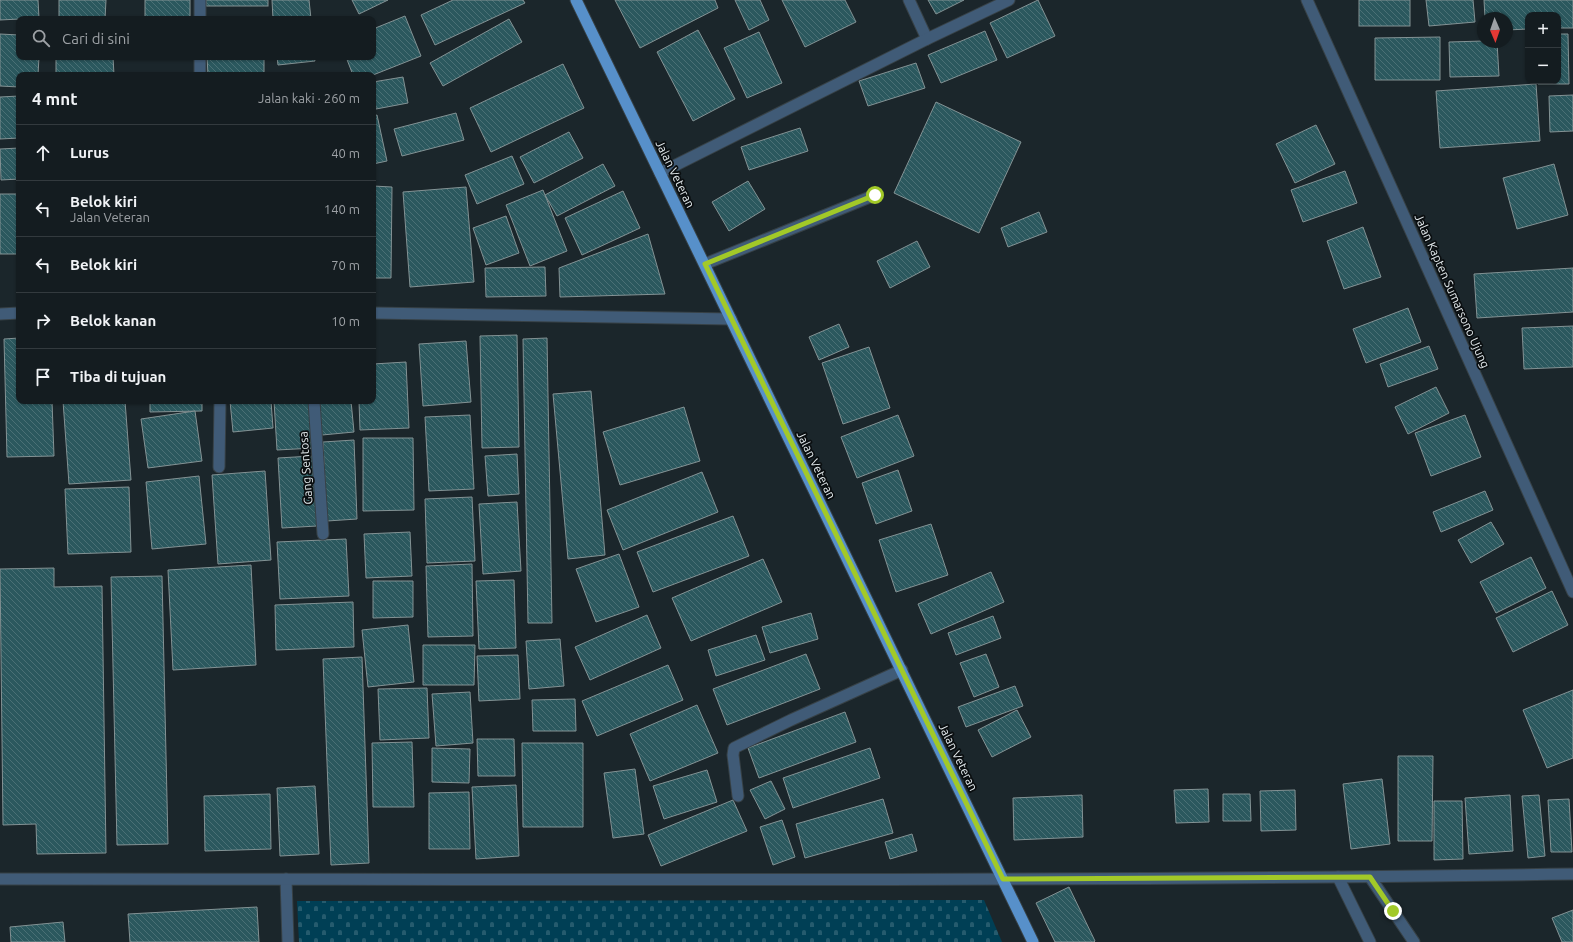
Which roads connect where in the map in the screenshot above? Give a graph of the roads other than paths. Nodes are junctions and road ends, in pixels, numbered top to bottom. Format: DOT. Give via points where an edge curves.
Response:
graph roads {
  1 [pos="200,0"];
  2 [pos="576,0"];
  3 [pos="909,0"];
  4 [pos="1009,0"];
  5 [pos="1307,0"];
  6 [pos="200,16"];
  7 [pos="927,39"];
  8 [pos="200,60"];
  9 [pos="200,72"];
  10 [pos="660,173"];
  11 [pos="875,195"];
  12 [pos="705,264"];
  13 [pos="16,313"];
  14 [pos="376,313"];
  15 [pos="0,314"];
  16 [pos="731,319"];
  17 [pos="220,404"];
  18 [pos="314,404"];
  19 [pos="220,467"];
  20 [pos="323,534"];
  21 [pos="1573,592"];
  22 [pos="902,670"];
  23 [pos="738,796"];
  24 [pos="1573,874"];
  25 [pos="1370,877"];
  26 [pos="1338,878"];
  27 [pos="0,879"];
  28 [pos="286,879"];
  29 [pos="1003,879"];
  30 [pos="288,942"];
  31 [pos="1033,942"];
  32 [pos="1370,942"];
  33 [pos="1414,942"];
  1 -- 6 [label="street"];
  2 -- 10 [label="main road, Jalan Veteran"];
  3 -- 7 [label="street"];
  4 -- 7 [label="street"];
  5 -- 21 [label="street, Jalan Kapten Sumarsono Ujung"];
  7 -- 10 [label="street"];
  8 -- 9 [label="street"];
  10 -- 12 [label="main road, Jalan Veteran"];
  11 -- 12 [label="street"];
  12 -- 16 [label="main road, Jalan Veteran"];
  13 -- 15 [label="street"];
  14 -- 16 [label="street"];
  16 -- 22 [label="main road, Jalan Veteran"];
  17 -- 19 [label="street"];
  18 -- 20 [label="street, Gang Sentosa"];
  22 -- 23 [label="street" via="734,748"];
  22 -- 29 [label="main road, Jalan Veteran"];
  24 -- 25 [label="street"];
  25 -- 26 [label="street"];
  25 -- 33 [label="street"];
  26 -- 29 [label="street"];
  26 -- 32 [label="street"];
  27 -- 28 [label="street"];
  28 -- 29 [label="street"];
  28 -- 30 [label="street"];
  29 -- 31 [label="main road, Jalan Veteran"];
}
